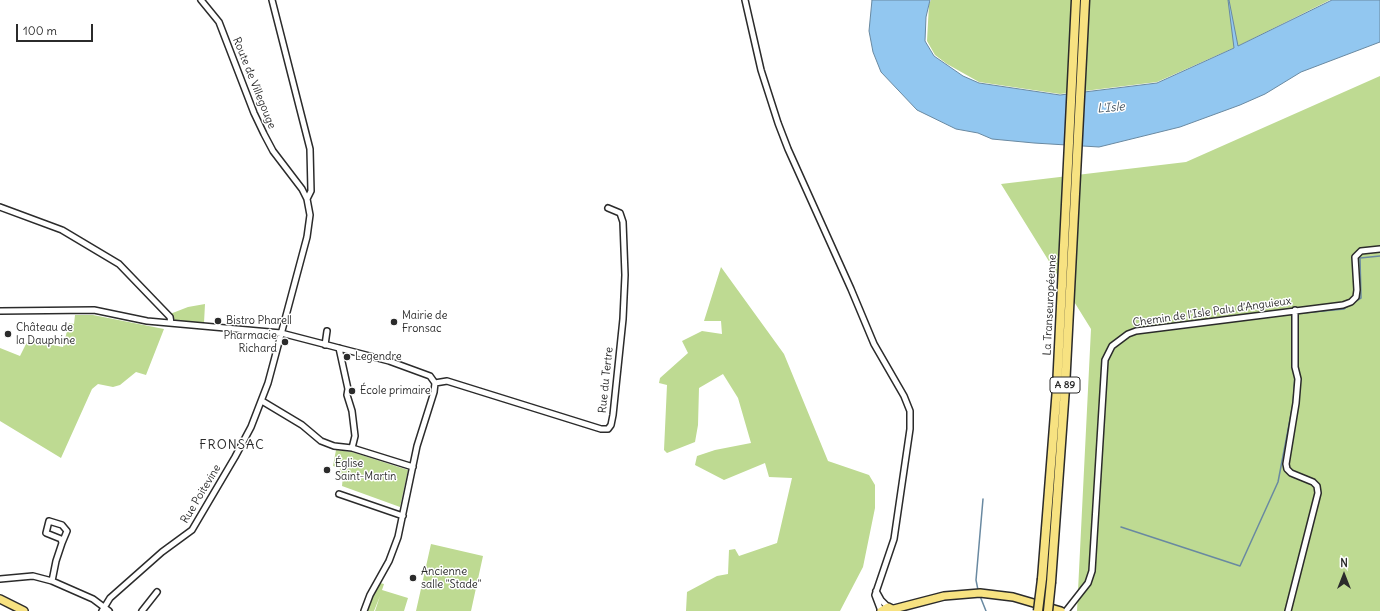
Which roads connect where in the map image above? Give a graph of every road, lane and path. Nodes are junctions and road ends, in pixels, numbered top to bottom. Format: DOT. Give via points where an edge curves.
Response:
graph roads {
  1 [pos="201,0"];
  2 [pos="272,0"];
  3 [pos="745,0"];
  4 [pos="1076,0"];
  5 [pos="1086,0"];
  6 [pos="307,199"];
  7 [pos="0,207"];
  8 [pos="608,208"];
  9 [pos="1380,248"];
  10 [pos="1295,310"];
  11 [pos="0,311"];
  12 [pos="171,324"];
  13 [pos="327,331"];
  14 [pos="281,333"];
  15 [pos="325,344"];
  16 [pos="339,348"];
  17 [pos="435,382"];
  18 [pos="262,401"];
  19 [pos="352,448"];
  20 [pos="413,467"];
  21 [pos="340,494"];
  22 [pos="403,516"];
  23 [pos="62,543"];
  24 [pos="0,579"];
  25 [pos="52,581"];
  26 [pos="876,591"];
  27 [pos="157,592"];
  28 [pos="0,599"];
  29 [pos="919,603"];
  30 [pos="103,609"];
  31 [pos="893,609"];
  32 [pos="24,611"];
  33 [pos="109,611"];
  34 [pos="142,611"];
  35 [pos="364,611"];
  36 [pos="881,611"];
  37 [pos="908,611"];
  38 [pos="1038,611"];
  39 [pos="1048,611"];
  40 [pos="1061,611"];
  41 [pos="1066,611"];
  42 [pos="1288,611"];
  1 -- 6 [label="street, Route de Villegouge" via="219,22 254,113 273,151"];
  2 -- 6 [label="street" via="310,150 312,191"];
  3 -- 26 [label="street" via="763,76 788,149 852,289 874,344 910,411 898,520 890,555"];
  4 -- 38 [label="highway, La Transeuropéenne / A 89, bridge" via="1057,388"];
  5 -- 39 [label="highway, La Transeuropéenne / A 89, bridge" via="1065,396"];
  6 -- 14 [label="street, Route de Villegouge" via="310,215 307,236"];
  7 -- 12 [label="street" via="62,230 118,264 170,318"];
  8 -- 17 [label="street, Rue du Tertre" via="620,214 623,222 625,275 613,415 608,429 447,381"];
  9 -- 10 [label="street, Chemin de l'Isle Palu d’Anguieux" via="1361,251 1355,257 1356,297 1351,302"];
  10 -- 41 [label="street, Chemin de l'Isle Palu d’Anguieux" via="1136,331 1112,346 1105,360 1092,571 1088,583"];
  10 -- 42 [label="street" via="1297,387 1286,464 1291,473 1313,482 1318,493"];
  11 -- 12 [label="street" via="94,310"];
  12 -- 14 [label="street"];
  13 -- 15 [label="street"];
  14 -- 15 [label="street"];
  14 -- 18 [label="street, Rue Poitevine"];
  15 -- 16 [label="street"];
  16 -- 17 [label="street" via="389,361 430,376"];
  16 -- 19 [label="street" via="352,411 355,436"];
  17 -- 20 [label="street"];
  18 -- 19 [label="street" via="302,425 321,441 334,446"];
  18 -- 30 [label="street, Rue Poitevine" via="235,457 192,530 162,552 110,598"];
  19 -- 20 [label="street"];
  20 -- 22 [label="street"];
  21 -- 22 [label="street"];
  22 -- 35 [label="street" via="389,561"];
  23 -- 23 [label="street" via="61,539 46,533 49,521 62,525 67,530"];
  23 -- 25 [label="street"];
  24 -- 25 [label="street" via="33,576"];
  25 -- 30 [label="street" via="78,591"];
  26 -- 31 [label="street" via="881,600"];
  26 -- 36 [label="street" via="875,598"];
  27 -- 34 [label="street"];
  28 -- 32 [label="main road"];
  29 -- 31 [label="main road"];
  29 -- 37 [label="main road"];
  29 -- 40 [label="main road" via="956,595 993,594 1020,598"];
  30 -- 33 [label="street"];
  31 -- 36 [label="main road"];
}
